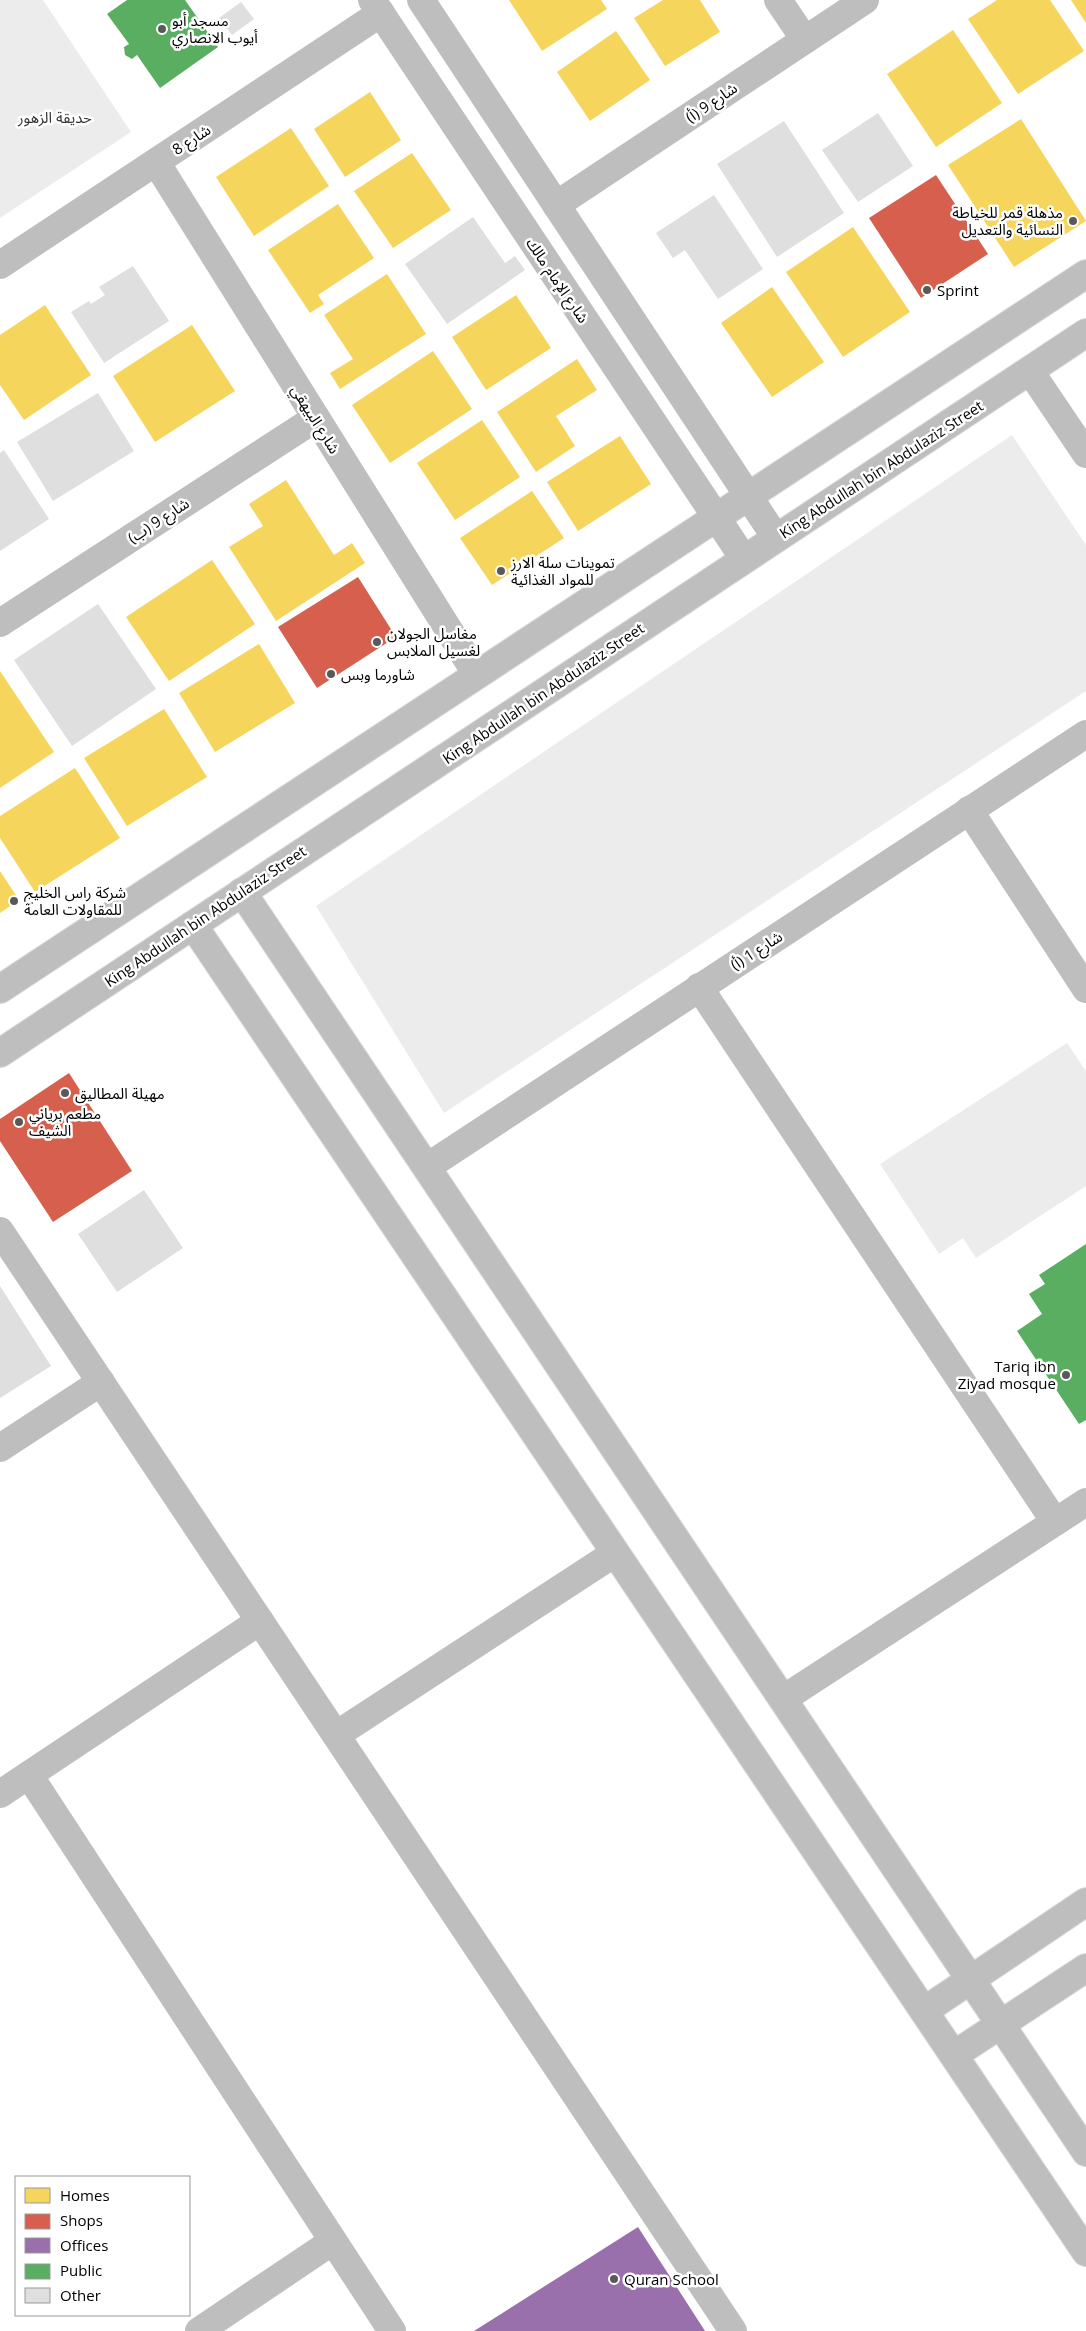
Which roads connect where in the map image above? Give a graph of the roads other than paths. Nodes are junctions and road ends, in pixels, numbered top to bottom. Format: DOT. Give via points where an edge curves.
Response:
graph roads {
  1 [pos="420,0"];
  2 [pos="778,0"];
  3 [pos="865,0"];
  4 [pos="376,6"];
  5 [pos="804,40"];
  6 [pos="156,162"];
  7 [pos="556,205"];
  8 [pos="0,265"];
  9 [pos="1086,274"];
  10 [pos="1086,333"];
  11 [pos="1030,371"];
  12 [pos="316,418"];
  13 [pos="1086,454"];
  14 [pos="748,496"];
  15 [pos="716,518"];
  16 [pos="776,538"];
  17 [pos="744,559"];
  18 [pos="0,623"];
  19 [pos="477,675"];
  20 [pos="1086,734"];
  21 [pos="969,810"];
  22 [pos="242,892"];
  23 [pos="192,925"];
  24 [pos="699,987"];
  25 [pos="1086,989"];
  26 [pos="0,990"];
  27 [pos="0,1052"];
  28 [pos="426,1167"];
  29 [pos="0,1231"];
  30 [pos="101,1382"];
  31 [pos="0,1448"];
  32 [pos="1086,1502"];
  33 [pos="1055,1522"];
  34 [pos="616,1553"];
  35 [pos="260,1621"];
  36 [pos="783,1699"];
  37 [pos="336,1735"];
  38 [pos="29,1775"];
  39 [pos="0,1794"];
  40 [pos="1086,1902"];
  41 [pos="1086,1968"];
  42 [pos="971,1980"];
  43 [pos="924,2011"];
  44 [pos="1000,2024"];
  45 [pos="954,2055"];
  46 [pos="1086,2152"];
  47 [pos="333,2241"];
  48 [pos="1086,2252"];
  49 [pos="199,2331"];
  50 [pos="392,2331"];
  51 [pos="734,2331"];
  1 -- 7 [label="street"];
  2 -- 5 [label="street"];
  3 -- 5 [label="street, شارع 9 (أ)"];
  4 -- 6 [label="street, شارع 8"];
  4 -- 15 [label="street, شارع الإمام مالك"];
  5 -- 7 [label="street, شارع 9 (أ)"];
  6 -- 8 [label="street, شارع 8"];
  6 -- 12 [label="street, شارع البيهقي"];
  7 -- 14 [label="street"];
  9 -- 14 [label="street"];
  10 -- 11 [label="street, King Abdullah bin Abdulaziz Street"];
  11 -- 13 [label="street"];
  11 -- 16 [label="street, King Abdullah bin Abdulaziz Street"];
  12 -- 18 [label="street, شارع 9 (ب)"];
  12 -- 19 [label="street, شارع البيهقي"];
  14 -- 15 [label="street"];
  14 -- 16 [label="street"];
  15 -- 17 [label="street, شارع الإمام مالك"];
  15 -- 19 [label="street"];
  16 -- 17 [label="street, King Abdullah bin Abdulaziz Street"];
  17 -- 22 [label="street, King Abdullah bin Abdulaziz Street"];
  19 -- 26 [label="street"];
  20 -- 21 [label="street, شارع 1 (أ)"];
  21 -- 24 [label="street, شارع 1 (أ)"];
  21 -- 25 [label="street"];
  22 -- 23 [label="street, King Abdullah bin Abdulaziz Street"];
  22 -- 28 [label="street"];
  23 -- 27 [label="street, King Abdullah bin Abdulaziz Street"];
  23 -- 34 [label="street"];
  24 -- 28 [label="street, شارع 1 (أ)"];
  24 -- 33 [label="street"];
  28 -- 36 [label="street"];
  29 -- 30 [label="street"];
  30 -- 31 [label="street"];
  30 -- 35 [label="street"];
  32 -- 33 [label="street"];
  33 -- 36 [label="street"];
  34 -- 37 [label="street"];
  34 -- 43 [label="street"];
  35 -- 37 [label="street"];
  35 -- 38 [label="street"];
  36 -- 42 [label="street"];
  37 -- 51 [label="street"];
  38 -- 39 [label="street"];
  38 -- 47 [label="street"];
  40 -- 42 [label="street"];
  41 -- 44 [label="street"];
  42 -- 43 [label="street"];
  42 -- 44 [label="street"];
  43 -- 45 [label="street"];
  44 -- 45 [label="street"];
  44 -- 46 [label="street"];
  45 -- 48 [label="street"];
  47 -- 49 [label="street"];
  47 -- 50 [label="street"];
}
